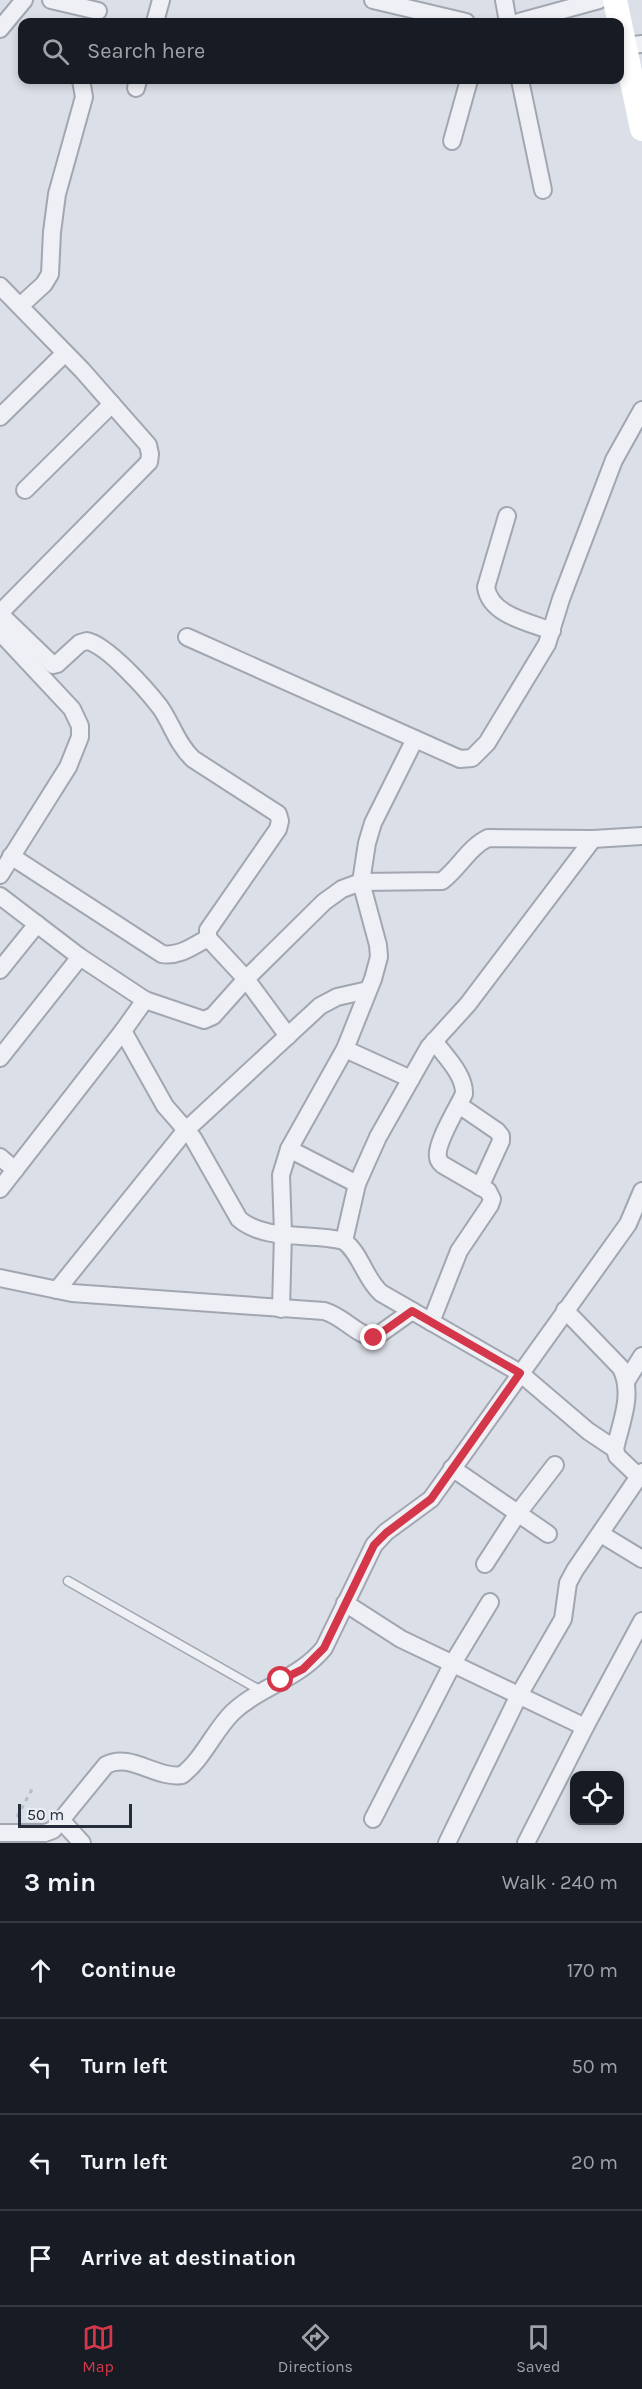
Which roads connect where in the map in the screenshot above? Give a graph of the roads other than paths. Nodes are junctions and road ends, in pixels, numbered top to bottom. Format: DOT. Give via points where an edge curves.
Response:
graph roads {
  1 [pos="24,0"];
  2 [pos="51,0"];
  3 [pos="161,0"];
  4 [pos="372,0"];
  5 [pos="504,0"];
  6 [pos="599,0"];
  7 [pos="615,0"];
  8 [pos="98,11"];
  9 [pos="155,18"];
  10 [pos="449,18"];
  11 [pos="507,18"];
  12 [pos="534,18"];
  13 [pos="622,18"];
  14 [pos="624,22"];
  15 [pos="0,29"];
  16 [pos="633,45"];
  17 [pos="82,84"];
  18 [pos="469,84"];
  19 [pos="521,84"];
  20 [pos="642,129"];
  21 [pos="452,141"];
  22 [pos="543,190"];
  23 [pos="0,286"];
  24 [pos="20,306"];
  25 [pos="65,353"];
  26 [pos="112,404"];
  27 [pos="642,410"];
  28 [pos="0,417"];
  29 [pos="25,490"];
  30 [pos="507,516"];
  31 [pos="0,613"];
  32 [pos="0,632"];
  33 [pos="552,632"];
  34 [pos="187,637"];
  35 [pos="415,739"];
  36 [pos="642,836"];
  37 [pos="593,839"];
  38 [pos="11,856"];
  39 [pos="0,875"];
  40 [pos="361,882"];
  41 [pos="0,896"];
  42 [pos="37,924"];
  43 [pos="208,938"];
  44 [pos="80,957"];
  45 [pos="0,970"];
  46 [pos="246,979"];
  47 [pos="368,990"];
  48 [pos="145,1000"];
  49 [pos="123,1031"];
  50 [pos="288,1036"];
  51 [pos="434,1041"];
  52 [pos="345,1049"];
  53 [pos="0,1058"];
  54 [pos="411,1078"];
  55 [pos="459,1105"];
  56 [pos="185,1131"];
  57 [pos="289,1149"];
  58 [pos="0,1157"];
  59 [pos="15,1170"];
  60 [pos="357,1184"];
  61 [pos="480,1187"];
  62 [pos="0,1189"];
  63 [pos="642,1191"];
  64 [pos="283,1233"];
  65 [pos="344,1241"];
  66 [pos="0,1278"];
  67 [pos="57,1290"];
  68 [pos="280,1309"];
  69 [pos="565,1310"];
  70 [pos="412,1311"];
  71 [pos="431,1322"];
  72 [pos="642,1356"];
  73 [pos="520,1373"];
  74 [pos="627,1380"];
  75 [pos="615,1449"];
  76 [pos="555,1465"];
  77 [pos="452,1468"];
  78 [pos="640,1475"];
  79 [pos="518,1513"];
  80 [pos="549,1534"];
  81 [pos="601,1534"];
  82 [pos="642,1559"];
  83 [pos="485,1564"];
  84 [pos="68,1581"];
  85 [pos="490,1602"];
  86 [pos="345,1603"];
  87 [pos="642,1621"];
  88 [pos="453,1663"];
  89 [pos="263,1692"];
  90 [pos="519,1695"];
  91 [pos="585,1727"];
  92 [pos="373,1819"];
  93 [pos="61,1820"];
  94 [pos="1,1832"];
  95 [pos="82,1843"];
  96 [pos="447,1843"];
  97 [pos="526,1843"];
  1 -- 15 [label="street"];
  2 -- 8 [label="street"];
  3 -- 9 [label="street"];
  4 -- 10 [label="street"];
  5 -- 11 [label="street"];
  6 -- 12 [label="street"];
  7 -- 13 [label="street"];
  14 -- 16 [label="street"];
  16 -- 20 [label="street"];
  17 -- 24 [label="street" via="84,97 57,194 50,274"];
  18 -- 21 [label="street"];
  19 -- 22 [label="street"];
  23 -- 24 [label="street"];
  24 -- 25 [label="street"];
  25 -- 26 [label="street"];
  25 -- 28 [label="street"];
  26 -- 29 [label="street"];
  26 -- 31 [label="street" via="148,446 149,462"];
  27 -- 33 [label="street" via="614,460"];
  30 -- 33 [label="street" via="486,587 488,598 495,607"];
  31 -- 43 [label="street" via="53,665 80,643 87,641 105,649 160,708 182,749 278,814 278,829 208,930"];
  32 -- 38 [label="street" via="72,709 81,737 68,767"];
  33 -- 35 [label="street" via="487,743 472,758 460,759"];
  34 -- 35 [label="street"];
  35 -- 40 [label="street" via="373,823"];
  36 -- 37 [label="street"];
  37 -- 40 [label="street" via="488,838 478,843 442,881"];
  37 -- 51 [label="street" via="468,1004"];
  38 -- 39 [label="street"];
  38 -- 43 [label="street" via="162,954 180,953"];
  40 -- 46 [label="street" via="324,902"];
  40 -- 47 [label="street" via="379,957"];
  41 -- 42 [label="street"];
  42 -- 44 [label="street"];
  42 -- 45 [label="street"];
  43 -- 46 [label="street"];
  44 -- 48 [label="street"];
  44 -- 53 [label="street"];
  46 -- 48 [label="street" via="213,1016 204,1020"];
  46 -- 50 [label="street"];
  47 -- 50 [label="street" via="328,1000"];
  47 -- 52 [label="street"];
  48 -- 49 [label="street"];
  49 -- 56 [label="street" via="165,1106"];
  49 -- 59 [label="street"];
  50 -- 56 [label="street"];
  51 -- 54 [label="street"];
  51 -- 55 [label="street" via="464,1087"];
  52 -- 54 [label="street"];
  52 -- 57 [label="street"];
  54 -- 60 [label="street"];
  55 -- 61 [label="street" via="501,1136"];
  55 -- 61 [label="street" via="437,1155 443,1165"];
  56 -- 64 [label="street" via="193,1138 239,1219 247,1226"];
  56 -- 67 [label="street"];
  57 -- 60 [label="street"];
  57 -- 64 [label="street" via="281,1175"];
  58 -- 59 [label="street"];
  59 -- 62 [label="street"];
  60 -- 65 [label="street"];
  61 -- 71 [label="street" via="488,1191 490,1205 459,1251"];
  63 -- 69 [label="street" via="628,1224"];
  64 -- 65 [label="street"];
  64 -- 68 [label="street"];
  65 -- 70 [label="street" via="351,1246 375,1287"];
  66 -- 67 [label="street"];
  67 -- 68 [label="street"];
  68 -- 70 [label="street" via="333,1314 364,1336 374,1338"];
  69 -- 73 [label="street"];
  69 -- 74 [label="street" via="621,1368"];
  70 -- 71 [label="street"];
  71 -- 73 [label="street"];
  72 -- 74 [label="street"];
  73 -- 75 [label="street"];
  73 -- 77 [label="street"];
  74 -- 75 [label="street" via="628,1394"];
  75 -- 78 [label="street" via="617,1456"];
  76 -- 79 [label="street"];
  77 -- 79 [label="street"];
  77 -- 86 [label="street" via="431,1499 374,1545"];
  78 -- 81 [label="street"];
  79 -- 80 [label="street"];
  79 -- 83 [label="street"];
  81 -- 82 [label="street"];
  81 -- 90 [label="street" via="568,1583 563,1619"];
  84 -- 89 [label="lane"];
  85 -- 88 [label="street"];
  86 -- 88 [label="street" via="401,1639"];
  86 -- 89 [label="street" via="324,1648 315,1658"];
  87 -- 91 [label="street"];
  88 -- 90 [label="street"];
  88 -- 92 [label="street"];
  89 -- 93 [label="street" via="232,1713 182,1775 165,1776 115,1761 106,1765"];
  90 -- 91 [label="street"];
  90 -- 96 [label="street"];
  91 -- 97 [label="street"];
  93 -- 94 [label="street" via="45,1833"];
  93 -- 95 [label="street"];
}
